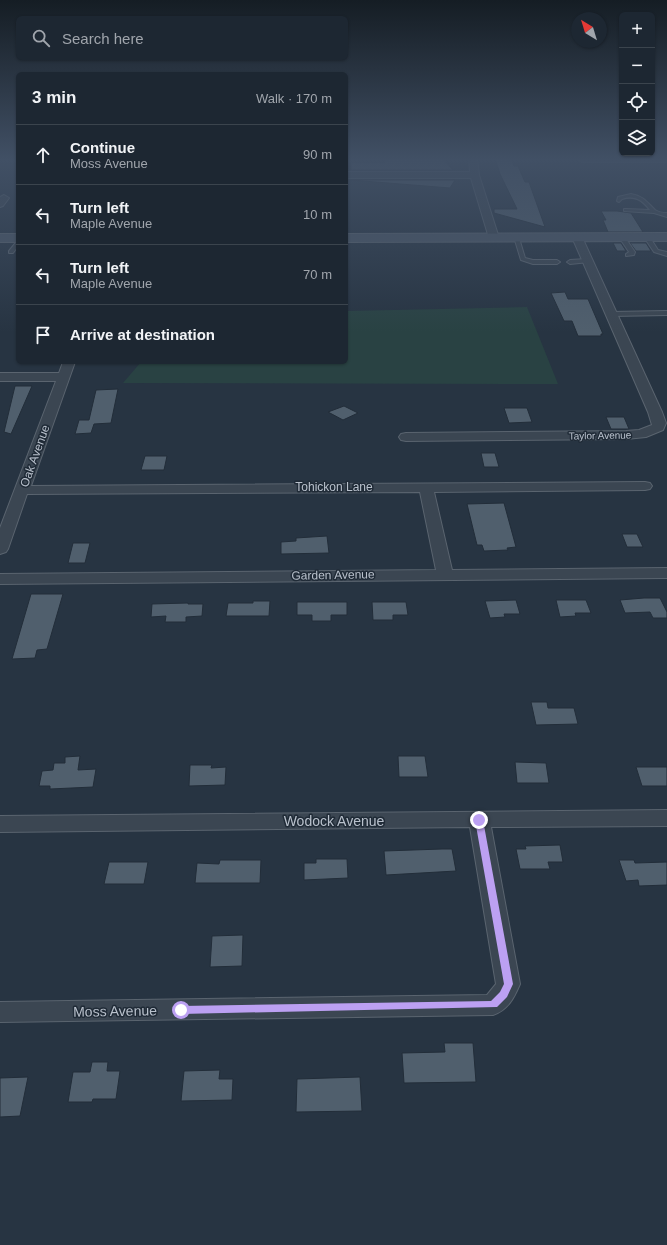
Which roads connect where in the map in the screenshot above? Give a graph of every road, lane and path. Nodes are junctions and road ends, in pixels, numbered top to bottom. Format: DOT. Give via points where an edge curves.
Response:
graph roads {
  1 [pos="489,216"];
  2 [pos="577,237"];
  3 [pos="622,237"];
  4 [pos="648,237"];
  5 [pos="667,237"];
  6 [pos="0,238"];
  7 [pos="16,238"];
  8 [pos="348,238"];
  9 [pos="494,238"];
  10 [pos="516,238"];
  11 [pos="16,245"];
  12 [pos="12,252"];
  13 [pos="667,254"];
  14 [pos="628,255"];
  15 [pos="587,261"];
  16 [pos="557,262"];
  17 [pos="570,262"];
  18 [pos="667,313"];
  19 [pos="611,314"];
  20 [pos="67,364"];
  21 [pos="0,377"];
  22 [pos="63,377"];
  23 [pos="406,437"];
  24 [pos="645,486"];
  25 [pos="426,487"];
  26 [pos="23,490"];
  27 [pos="0,549"];
  28 [pos="667,572"];
  29 [pos="445,574"];
  30 [pos="0,578"];
  31 [pos="667,818"];
  32 [pos="479,820"];
  33 [pos="0,824"];
  34 [pos="0,1012"];
  1 -- 9 [label="street"];
  2 -- 3 [label="main road"];
  2 -- 10 [label="main road"];
  2 -- 15 [label="street, Taylor Avenue"];
  3 -- 4 [label="main road"];
  3 -- 14 [label="lane" via="632,252"];
  4 -- 5 [label="main road"];
  4 -- 13 [label="lane" via="656,251"];
  6 -- 7 [label="main road"];
  8 -- 9 [label="main road"];
  9 -- 10 [label="main road"];
  10 -- 16 [label="lane" via="523,259 533,262"];
  11 -- 12 [label="lane"];
  15 -- 17 [label="lane"];
  15 -- 19 [label="street, Taylor Avenue"];
  18 -- 19 [label="lane"];
  19 -- 23 [label="street, Taylor Avenue" via="656,412 658,427 641,434 626,435"];
  20 -- 22 [label="street, Oak Avenue"];
  21 -- 22 [label="street"];
  22 -- 26 [label="street, Oak Avenue"];
  24 -- 25 [label="street, Tohickon Lane"];
  25 -- 26 [label="street, Tohickon Lane"];
  25 -- 29 [label="street"];
  26 -- 27 [label="street, Oak Avenue"];
  28 -- 29 [label="street, Garden Avenue"];
  29 -- 30 [label="street, Garden Avenue"];
  31 -- 32 [label="street, Wodock Avenue"];
  32 -- 33 [label="street, Wodock Avenue"];
  32 -- 34 [label="street, Moss Avenue" via="508,984 504,994 494,1005"];
}
